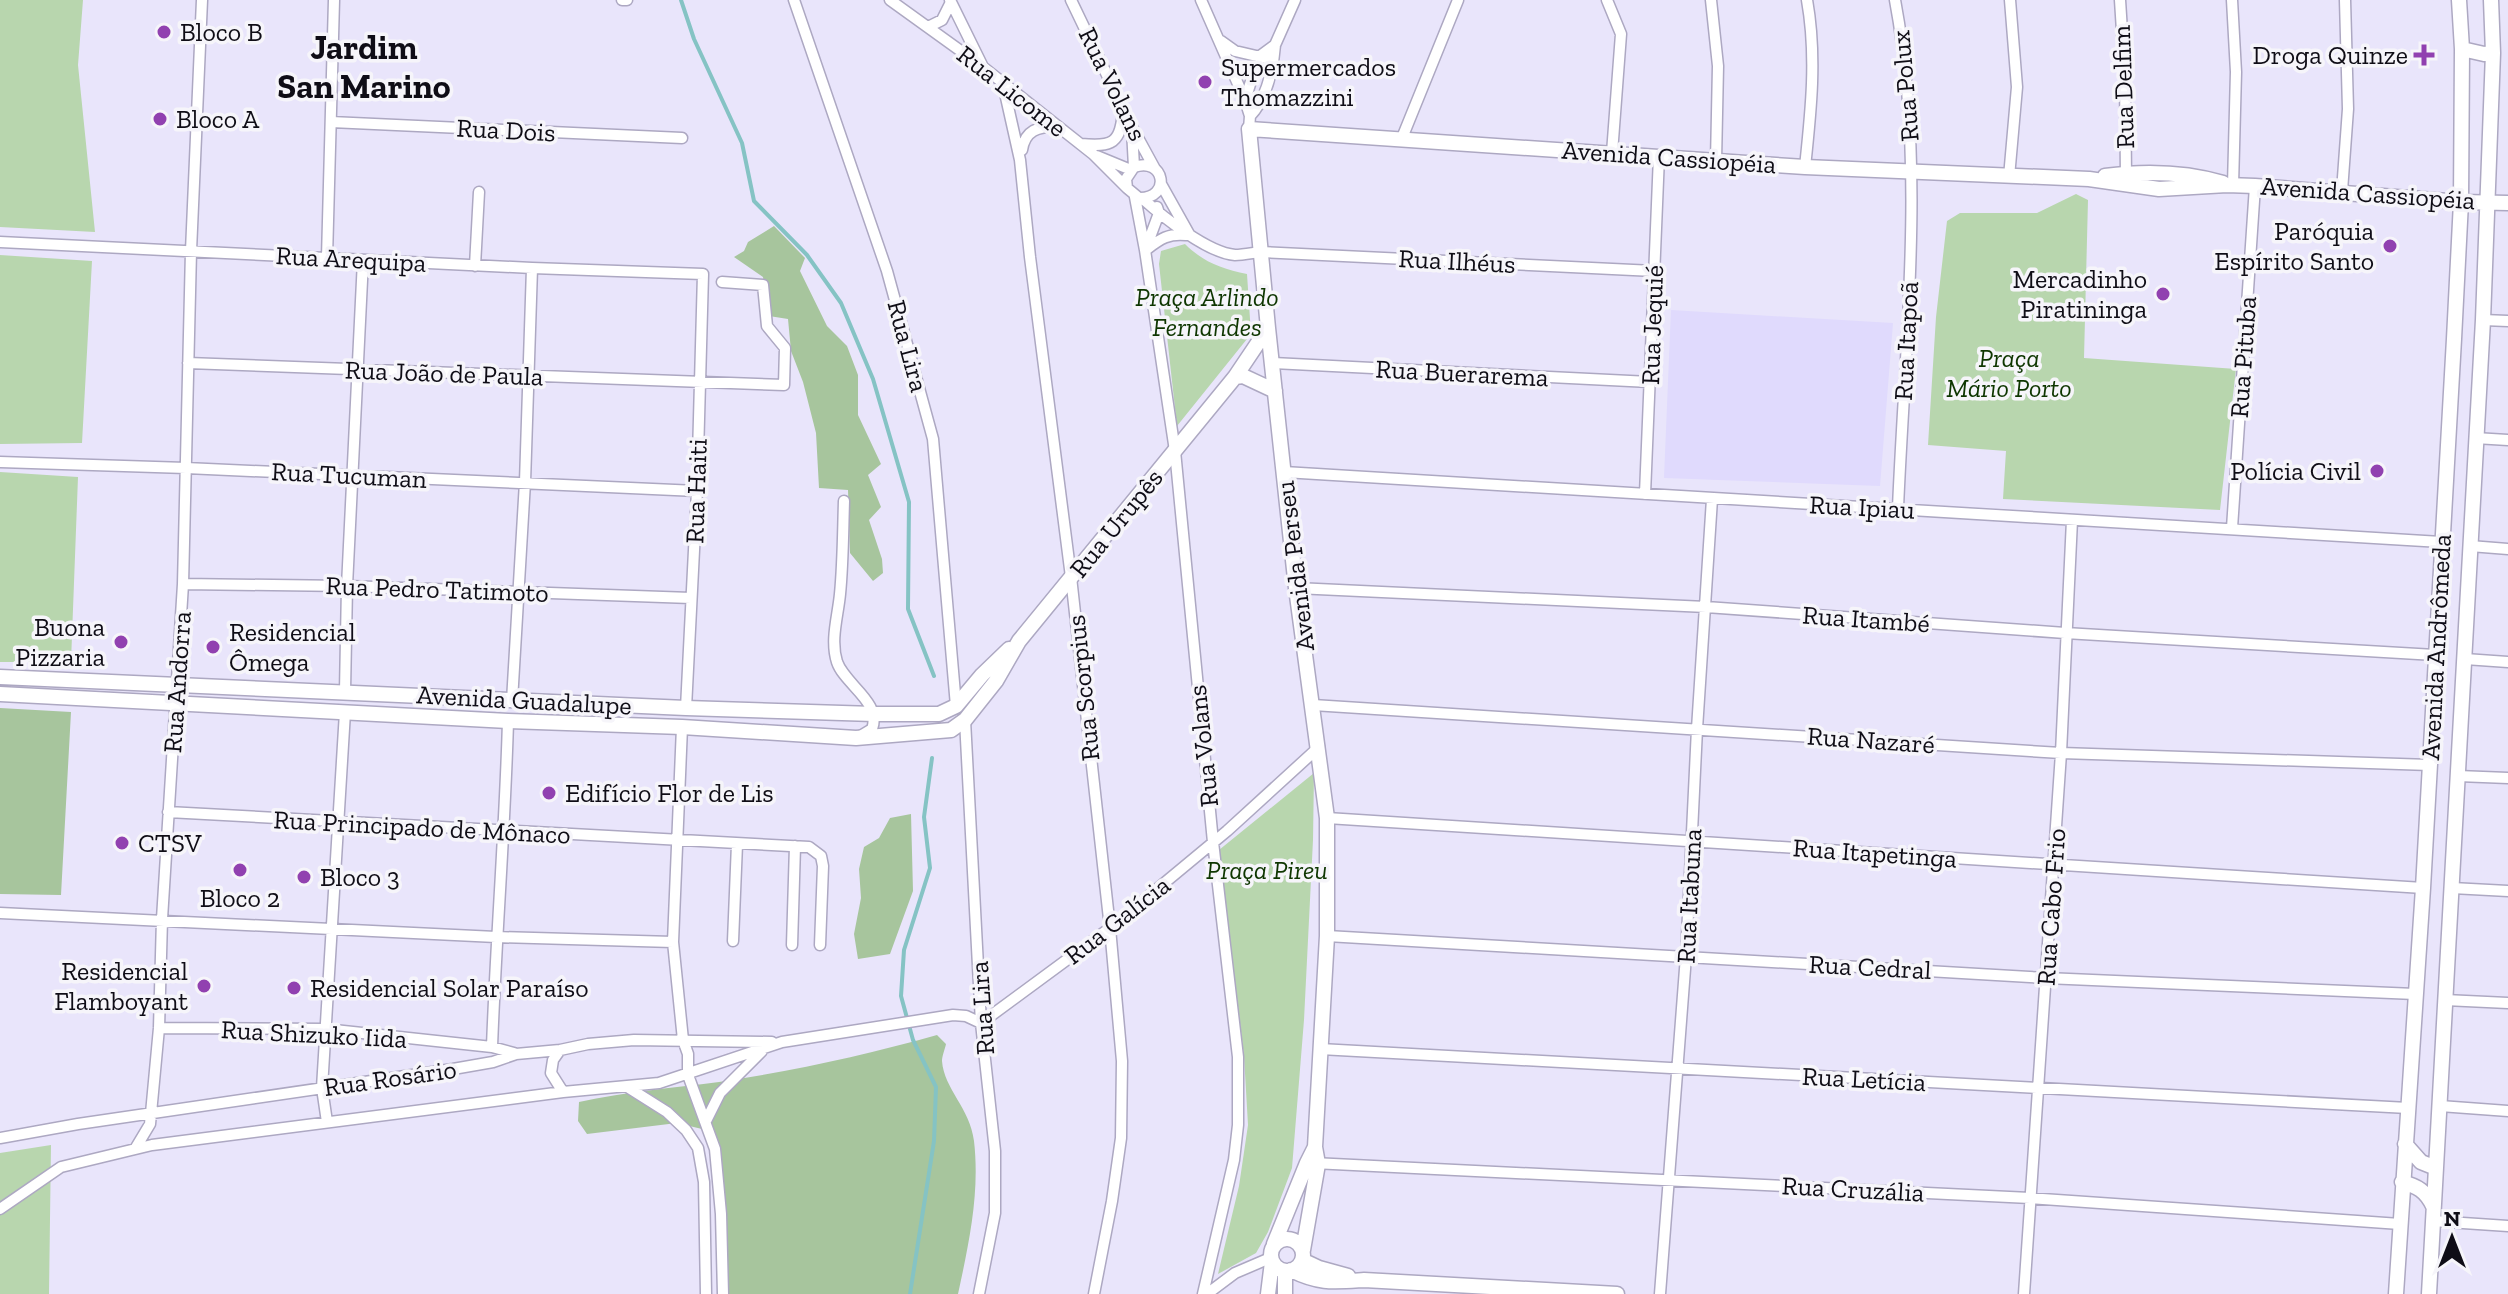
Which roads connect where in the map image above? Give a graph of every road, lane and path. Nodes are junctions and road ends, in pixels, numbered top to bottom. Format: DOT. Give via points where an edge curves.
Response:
graph roads {
  1 [pos="202,0"];
  2 [pos="334,0"];
  3 [pos="794,0"];
  4 [pos="890,0"];
  5 [pos="1071,0"];
  6 [pos="1201,0"];
  7 [pos="1295,0"];
  8 [pos="1458,0"];
  9 [pos="1607,0"];
  10 [pos="1711,0"];
  11 [pos="1807,0"];
  12 [pos="1895,0"];
  13 [pos="2010,0"];
  14 [pos="2120,0"];
  15 [pos="2232,0"];
  16 [pos="2345,0"];
  17 [pos="2459,0"];
  18 [pos="2491,0"];
  19 [pos="951,1"];
  20 [pos="928,27"];
  21 [pos="1219,40"];
  22 [pos="1275,45"];
  23 [pos="2462,49"];
  24 [pos="2493,53"];
  25 [pos="1260,56"];
  26 [pos="1274,62"];
  27 [pos="983,67"];
  28 [pos="1003,84"];
  29 [pos="1245,100"];
  30 [pos="1123,104"];
  31 [pos="1259,104"];
  32 [pos="331,122"];
  33 [pos="1250,123"];
  34 [pos="1131,125"];
  35 [pos="1056,126"];
  36 [pos="682,138"];
  37 [pos="1402,138"];
  38 [pos="1080,144"];
  39 [pos="1612,153"];
  40 [pos="1095,156"];
  41 [pos="1659,156"];
  42 [pos="1020,160"];
  43 [pos="1716,161"];
  44 [pos="1805,167"];
  45 [pos="1132,169"];
  46 [pos="1155,169"];
  47 [pos="1912,173"];
  48 [pos="2009,177"];
  49 [pos="2126,179"];
  50 [pos="1161,184"];
  51 [pos="2230,185"];
  52 [pos="2255,186"];
  53 [pos="2342,191"];
  54 [pos="479,192"];
  55 [pos="1135,195"];
  56 [pos="1155,195"];
  57 [pos="2488,201"];
  58 [pos="2461,202"];
  59 [pos="2508,203"];
  60 [pos="1159,213"];
  61 [pos="1190,235"];
  62 [pos="0,242"];
  63 [pos="1145,250"];
  64 [pos="191,251"];
  65 [pos="1260,252"];
  66 [pos="327,258"];
  67 [pos="363,260"];
  68 [pos="475,266"];
  69 [pos="532,268"];
  70 [pos="1654,271"];
  71 [pos="703,274"];
  72 [pos="722,282"];
  73 [pos="2483,320"];
  74 [pos="2508,321"];
  75 [pos="1268,328"];
  76 [pos="2454,339"];
  77 [pos="2481,343"];
  78 [pos="188,363"];
  79 [pos="1273,363"];
  80 [pos="357,371"];
  81 [pos="529,375"];
  82 [pos="1235,377"];
  83 [pos="700,382"];
  84 [pos="1650,382"];
  85 [pos="1275,391"];
  86 [pos="2475,438"];
  87 [pos="2508,440"];
  88 [pos="1175,451"];
  89 [pos="0,462"];
  90 [pos="186,468"];
  91 [pos="1284,472"];
  92 [pos="353,475"];
  93 [pos="2445,478"];
  94 [pos="2474,480"];
  95 [pos="525,482"];
  96 [pos="697,491"];
  97 [pos="1645,494"];
  98 [pos="1712,499"];
  99 [pos="844,501"];
  100 [pos="1898,508"];
  101 [pos="2072,520"];
  102 [pos="2232,528"];
  103 [pos="2441,542"];
  104 [pos="2470,546"];
  105 [pos="2508,549"];
  106 [pos="1071,577"];
  107 [pos="183,584"];
  108 [pos="347,586"];
  109 [pos="1296,588"];
  110 [pos="518,591"];
  111 [pos="691,598"];
  112 [pos="1706,607"];
  113 [pos="2065,633"];
  114 [pos="1019,641"];
  115 [pos="2435,655"];
  116 [pos="2465,659"];
  117 [pos="2508,662"];
  118 [pos="0,677"];
  119 [pos="177,685"];
  120 [pos="345,691"];
  121 [pos="0,694"];
  122 [pos="512,701"];
  123 [pos="176,703"];
  124 [pos="1313,705"];
  125 [pos="956,706"];
  126 [pos="686,708"];
  127 [pos="345,712"];
  128 [pos="2433,713"];
  129 [pos="874,714"];
  130 [pos="2462,714"];
  131 [pos="965,720"];
  132 [pos="508,721"];
  133 [pos="682,727"];
  134 [pos="1697,729"];
  135 [pos="856,738"];
  136 [pos="1319,747"];
  137 [pos="2061,753"];
  138 [pos="2430,765"];
  139 [pos="2458,776"];
  140 [pos="2508,778"];
  141 [pos="168,812"];
  142 [pos="1327,818"];
  143 [pos="338,822"];
  144 [pos="505,831"];
  145 [pos="677,841"];
  146 [pos="1693,841"];
  147 [pos="1213,842"];
  148 [pos="737,844"];
  149 [pos="795,846"];
  150 [pos="2053,865"];
  151 [pos="2423,888"];
  152 [pos="2452,888"];
  153 [pos="2508,891"];
  154 [pos="0,913"];
  155 [pos="162,919"];
  156 [pos="333,928"];
  157 [pos="1110,928"];
  158 [pos="1327,936"];
  159 [pos="496,937"];
  160 [pos="733,941"];
  161 [pos="673,942"];
  162 [pos="792,945"];
  163 [pos="820,945"];
  164 [pos="1686,956"];
  165 [pos="2046,978"];
  166 [pos="2415,994"];
  167 [pos="2445,1000"];
  168 [pos="2508,1003"];
  169 [pos="981,1023"];
  170 [pos="159,1028"];
  171 [pos="325,1029"];
  172 [pos="683,1040"];
  173 [pos="782,1042"];
  174 [pos="492,1047"];
  175 [pos="767,1047"];
  176 [pos="1320,1049"];
  177 [pos="560,1050"];
  178 [pos="516,1054"];
  179 [pos="1678,1069"];
  180 [pos="688,1075"];
  181 [pos="627,1087"];
  182 [pos="322,1088"];
  183 [pos="2039,1089"];
  184 [pos="563,1092"];
  185 [pos="2440,1106"];
  186 [pos="2408,1108"];
  187 [pos="2508,1111"];
  188 [pos="152,1113"];
  189 [pos="706,1121"];
  190 [pos="327,1122"];
  191 [pos="0,1138"];
  192 [pos="2405,1144"];
  193 [pos="135,1149"];
  194 [pos="1312,1163"];
  195 [pos="2436,1168"];
  196 [pos="1670,1179"];
  197 [pos="2402,1182"];
  198 [pos="2030,1198"];
  199 [pos="0,1209"];
  200 [pos="2433,1213"];
  201 [pos="2400,1224"];
  202 [pos="2508,1226"];
  203 [pos="1272,1255"];
  204 [pos="1295,1263"];
  205 [pos="706,1294"];
  206 [pos="723,1294"];
  207 [pos="979,1294"];
  208 [pos="1094,1294"];
  209 [pos="1205,1294"];
  210 [pos="1268,1294"];
  211 [pos="1285,1294"];
  212 [pos="1617,1294"];
  213 [pos="1660,1294"];
  214 [pos="2024,1294"];
  215 [pos="2396,1294"];
  216 [pos="2429,1294"];
  1 -- 64 [label="street, Rua Andorra"];
  2 -- 32 [label="street"];
  3 -- 125 [label="street, Rua Lira" via="887,271 933,439"];
  4 -- 20 [label="street, Rua Licome"];
  5 -- 30 [label="street, Rua Volans"];
  6 -- 21 [label="street, Avenida Perseu"];
  7 -- 22 [label="street"];
  8 -- 37 [label="street"];
  9 -- 39 [label="street" via="1621,34"];
  10 -- 43 [label="street" via="1718,66"];
  11 -- 44 [label="street" via="1813,60"];
  12 -- 47 [label="street, Rua Polux"];
  13 -- 48 [label="street" via="2017,87"];
  14 -- 49 [label="street, Rua Delfim"];
  15 -- 51 [label="street" via="2236,72"];
  16 -- 53 [label="street" via="2348,109"];
  17 -- 23 [label="street, Avenida Andrômeda"];
  18 -- 24 [label="street, Avenida Andrômeda"];
  19 -- 20 [label="street" via="942,20"];
  19 -- 27 [label="street"];
  20 -- 27 [label="street, Rua Licome"];
  21 -- 25 [label="street" via="1235,51"];
  21 -- 29 [label="street, Avenida Perseu"];
  22 -- 25 [label="street"];
  22 -- 26 [label="street"];
  23 -- 24 [label="street"];
  23 -- 58 [label="street, Avenida Andrômeda"];
  24 -- 57 [label="street, Avenida Andrômeda"];
  25 -- 26 [label="street"];
  25 -- 29 [label="street"];
  26 -- 31 [label="street"];
  27 -- 28 [label="street, Rua Licome"];
  28 -- 35 [label="street, Rua Licome"];
  28 -- 42 [label="street, Rua Scorpius"];
  29 -- 31 [label="street"];
  29 -- 33 [label="street, Avenida Perseu"];
  30 -- 34 [label="street, Rua Volans"];
  30 -- 38 [label="street" via="1115,141 1105,147"];
  31 -- 33 [label="street"];
  32 -- 36 [label="street, Rua Dois"];
  32 -- 66 [label="street"];
  33 -- 37 [label="street, Avenida Cassiopéia"];
  33 -- 65 [label="street, Avenida Perseu"];
  34 -- 45 [label="street"];
  34 -- 46 [label="street, Rua Volans"];
  35 -- 38 [label="street, Rua Licome"];
  35 -- 42 [label="street" via="1032,130 1023,139"];
  37 -- 39 [label="street, Avenida Cassiopéia"];
  38 -- 40 [label="street, Rua Licome"];
  39 -- 41 [label="street, Avenida Cassiopéia"];
  40 -- 45 [label="street"];
  40 -- 55 [label="street, Rua Licome"];
  41 -- 43 [label="street, Avenida Cassiopéia"];
  41 -- 70 [label="street, Rua Jequié"];
  42 -- 106 [label="street, Rua Scorpius"];
  43 -- 44 [label="street, Avenida Cassiopéia"];
  44 -- 47 [label="street, Avenida Cassiopéia"];
  45 -- 46 [label="street" via="1144,164"];
  45 -- 55 [label="street" via="1126,179"];
  46 -- 50 [label="street"];
  47 -- 48 [label="street, Avenida Cassiopéia"];
  47 -- 100 [label="street, Rua Itapoã"];
  48 -- 49 [label="street, Avenida Cassiopéia"];
  49 -- 51 [label="street, Avenida Cassiopéia" via="2159,189"];
  50 -- 56 [label="street"];
  50 -- 61 [label="street"];
  51 -- 52 [label="street, Avenida Cassiopéia"];
  52 -- 53 [label="street, Avenida Cassiopéia"];
  52 -- 102 [label="street, Rua Pituba"];
  53 -- 58 [label="street, Avenida Cassiopéia"];
  54 -- 68 [label="street"];
  55 -- 56 [label="street"];
  55 -- 60 [label="street, Rua Licome"];
  55 -- 63 [label="street, Rua Volans"];
  56 -- 60 [label="street"];
  57 -- 58 [label="street, Avenida Cassiopéia"];
  57 -- 59 [label="street, Avenida Cassiopéia"];
  57 -- 73 [label="street, Avenida Andrômeda"];
  58 -- 76 [label="street, Avenida Andrômeda"];
  60 -- 61 [label="street, Rua Licome"];
  60 -- 63 [label="street"];
  61 -- 63 [label="street" via="1162,237"];
  61 -- 65 [label="street" via="1234,255"];
  62 -- 64 [label="street, Rua Arequipa"];
  63 -- 88 [label="street, Rua Volans"];
  64 -- 66 [label="street, Rua Arequipa"];
  64 -- 78 [label="street, Rua Andorra"];
  65 -- 70 [label="street, Rua Ilhéus"];
  65 -- 75 [label="street, Avenida Perseu"];
  66 -- 67 [label="street, Rua Arequipa"];
  67 -- 68 [label="street, Rua Arequipa"];
  67 -- 80 [label="street"];
  68 -- 69 [label="street, Rua Arequipa"];
  69 -- 71 [label="street, Rua Arequipa"];
  69 -- 81 [label="street"];
  70 -- 84 [label="street, Rua Jequié"];
  71 -- 83 [label="street, Rua Haiti"];
  72 -- 83 [label="street, Rua João de Paula" via="763,285 767,326 785,348 785,383"];
  73 -- 74 [label="street"];
  73 -- 77 [label="street, Avenida Andrômeda"];
  75 -- 79 [label="street, Avenida Perseu"];
  75 -- 82 [label="street, Rua Urupês"];
  76 -- 77 [label="street" via="2464,353"];
  76 -- 93 [label="street, Avenida Andrômeda"];
  77 -- 86 [label="street, Avenida Andrômeda"];
  78 -- 80 [label="street, Rua João de Paula"];
  78 -- 90 [label="street, Rua Andorra"];
  79 -- 84 [label="street, Rua Buerarema"];
  79 -- 85 [label="street, Avenida Perseu"];
  80 -- 81 [label="street, Rua João de Paula"];
  80 -- 92 [label="street"];
  81 -- 83 [label="street, Rua João de Paula"];
  81 -- 95 [label="street"];
  82 -- 85 [label="street"];
  82 -- 88 [label="street, Rua Urupês"];
  83 -- 96 [label="street, Rua Haiti"];
  84 -- 97 [label="street, Rua Jequié"];
  85 -- 91 [label="street, Avenida Perseu"];
  86 -- 87 [label="street"];
  86 -- 94 [label="street, Avenida Andrômeda"];
  88 -- 106 [label="street, Rua Urupês"];
  88 -- 147 [label="street, Rua Volans"];
  89 -- 90 [label="street, Rua Tucuman"];
  90 -- 92 [label="street, Rua Tucuman"];
  90 -- 107 [label="street, Rua Andorra"];
  91 -- 97 [label="street, Rua Ipiau"];
  91 -- 109 [label="street, Avenida Perseu"];
  92 -- 95 [label="street, Rua Tucuman"];
  92 -- 108 [label="street"];
  93 -- 94 [label="street"];
  93 -- 103 [label="street, Avenida Andrômeda"];
  94 -- 104 [label="street, Avenida Andrômeda"];
  95 -- 96 [label="street, Rua Tucuman"];
  95 -- 110 [label="street"];
  96 -- 111 [label="street, Rua Haiti"];
  97 -- 98 [label="street, Rua Ipiau"];
  98 -- 100 [label="street, Rua Ipiau"];
  98 -- 112 [label="street, Rua Itabuna"];
  99 -- 129 [label="street" via="833,645 842,672"];
  100 -- 101 [label="street, Rua Ipiau"];
  101 -- 102 [label="street, Rua Ipiau"];
  101 -- 113 [label="street, Rua Cabo Frio"];
  102 -- 103 [label="street, Rua Ipiau"];
  103 -- 115 [label="street, Avenida Andrômeda"];
  104 -- 105 [label="street"];
  104 -- 116 [label="street, Avenida Andrômeda"];
  106 -- 114 [label="street, Rua Urupês"];
  106 -- 157 [label="street, Rua Scorpius"];
  107 -- 108 [label="street, Rua Pedro Tatimoto"];
  107 -- 119 [label="street, Rua Andorra"];
  108 -- 110 [label="street, Rua Pedro Tatimoto"];
  108 -- 120 [label="street"];
  109 -- 112 [label="street, Rua Itambé"];
  109 -- 124 [label="street, Avenida Perseu"];
  110 -- 111 [label="street, Rua Pedro Tatimoto"];
  110 -- 122 [label="street"];
  111 -- 126 [label="street, Rua Haiti"];
  112 -- 113 [label="street, Rua Itambé"];
  112 -- 134 [label="street, Rua Itabuna"];
  113 -- 115 [label="street, Rua Itambé"];
  113 -- 137 [label="street, Rua Cabo Frio"];
  114 -- 125 [label="street"];
  114 -- 131 [label="street, Rua Urupês"];
  115 -- 128 [label="street, Avenida Andrômeda"];
  116 -- 117 [label="street"];
  116 -- 130 [label="street, Avenida Andrômeda"];
  118 -- 119 [label="street, Avenida Guadalupe"];
  119 -- 120 [label="street, Avenida Guadalupe"];
  119 -- 123 [label="street, Rua Andorra"];
  120 -- 122 [label="street, Avenida Guadalupe"];
  121 -- 123 [label="street, Avenida Guadalupe"];
  122 -- 126 [label="street, Avenida Guadalupe"];
  123 -- 127 [label="street, Avenida Guadalupe"];
  123 -- 141 [label="street, Rua Andorra"];
  124 -- 134 [label="street, Rua Nazaré"];
  124 -- 136 [label="street, Avenida Perseu"];
  125 -- 129 [label="street, Avenida Guadalupe" via="939,714"];
  126 -- 129 [label="street, Avenida Guadalupe"];
  127 -- 132 [label="street, Avenida Guadalupe"];
  127 -- 143 [label="street"];
  128 -- 130 [label="street"];
  128 -- 138 [label="street, Avenida Andrômeda"];
  129 -- 135 [label="street" via="872,729"];
  130 -- 139 [label="street, Avenida Andrômeda"];
  131 -- 135 [label="street, Avenida Guadalupe" via="951,730"];
  131 -- 169 [label="street, Rua Lira"];
  132 -- 133 [label="street, Avenida Guadalupe"];
  132 -- 144 [label="street"];
  133 -- 135 [label="street, Avenida Guadalupe"];
  133 -- 145 [label="street"];
  134 -- 137 [label="street, Rua Nazaré"];
  134 -- 146 [label="street, Rua Itabuna"];
  136 -- 142 [label="street, Avenida Perseu"];
  136 -- 147 [label="street, Rua Galícia"];
  137 -- 138 [label="street, Rua Nazaré"];
  137 -- 150 [label="street, Rua Cabo Frio"];
  138 -- 151 [label="street, Avenida Andrômeda"];
  139 -- 140 [label="street"];
  139 -- 152 [label="street, Avenida Andrômeda"];
  141 -- 143 [label="street, Rua Principado de Mônaco"];
  141 -- 155 [label="street, Rua Andorra"];
  142 -- 146 [label="street, Rua Itapetinga"];
  142 -- 158 [label="street, Avenida Perseu"];
  143 -- 144 [label="street, Rua Principado de Mônaco"];
  143 -- 156 [label="street"];
  144 -- 145 [label="street, Rua Principado de Mônaco"];
  144 -- 159 [label="street"];
  145 -- 148 [label="street, Rua Principado de Mônaco"];
  145 -- 161 [label="street"];
  146 -- 150 [label="street, Rua Itapetinga"];
  146 -- 164 [label="street, Rua Itabuna"];
  147 -- 157 [label="street, Rua Galícia"];
  147 -- 209 [label="street, Rua Volans" via="1238,1057 1238,1125"];
  148 -- 149 [label="street, Rua Principado de Mônaco"];
  148 -- 160 [label="street"];
  149 -- 162 [label="street"];
  149 -- 163 [label="street" via="809,847 821,856"];
  150 -- 151 [label="street, Rua Itapetinga"];
  150 -- 165 [label="street, Rua Cabo Frio"];
  151 -- 166 [label="street, Avenida Andrômeda"];
  152 -- 153 [label="street"];
  152 -- 167 [label="street, Avenida Andrômeda"];
  154 -- 155 [label="street"];
  155 -- 156 [label="street"];
  155 -- 170 [label="street, Rua Andorra"];
  156 -- 159 [label="street"];
  156 -- 171 [label="street"];
  157 -- 169 [label="street, Rua Galícia"];
  157 -- 208 [label="street, Rua Scorpius" via="1122,1061 1121,1138"];
  158 -- 164 [label="street, Rua Cedral"];
  158 -- 176 [label="street, Avenida Perseu"];
  159 -- 161 [label="street"];
  159 -- 174 [label="street"];
  161 -- 172 [label="street"];
  164 -- 165 [label="street, Rua Cedral"];
  164 -- 179 [label="street, Rua Itabuna"];
  165 -- 166 [label="street, Rua Cedral"];
  165 -- 183 [label="street, Rua Cabo Frio"];
  166 -- 186 [label="street, Avenida Andrômeda"];
  167 -- 168 [label="street"];
  167 -- 185 [label="street, Avenida Andrômeda"];
  169 -- 173 [label="street, Rua Rosário" via="953,1015"];
  169 -- 207 [label="street, Rua Lira" via="995,1151 995,1213"];
  170 -- 171 [label="street, Rua Shizuko Iida"];
  170 -- 188 [label="street, Rua Andorra"];
  171 -- 174 [label="street, Rua Shizuko Iida"];
  171 -- 182 [label="street"];
  172 -- 173 [label="street, Rua Rosário"];
  172 -- 177 [label="street, Rua Rosário" via="619,1041"];
  172 -- 180 [label="street"];
  173 -- 175 [label="street, Rua Rosário"];
  174 -- 178 [label="street, Rua Shizuko Iida"];
  175 -- 180 [label="street, Rua Rosário"];
  175 -- 189 [label="street" via="720,1093"];
  176 -- 179 [label="street, Rua Letícia"];
  176 -- 194 [label="street, Avenida Perseu"];
  177 -- 178 [label="street, Rua Rosário"];
  177 -- 184 [label="street" via="551,1073"];
  178 -- 182 [label="street, Rua Rosário"];
  179 -- 183 [label="street, Rua Letícia"];
  179 -- 196 [label="street, Rua Itabuna"];
  180 -- 181 [label="street, Rua Rosário"];
  180 -- 189 [label="street"];
  181 -- 184 [label="street, Rua Rosário"];
  181 -- 205 [label="street" via="667,1112 698,1148 704,1182"];
  182 -- 188 [label="street, Rua Rosário"];
  182 -- 190 [label="street"];
  183 -- 186 [label="street, Rua Letícia"];
  183 -- 198 [label="street, Rua Cabo Frio"];
  184 -- 190 [label="street, Rua Rosário"];
  185 -- 187 [label="street"];
  185 -- 195 [label="street, Avenida Andrômeda"];
  186 -- 192 [label="street, Avenida Andrômeda"];
  188 -- 191 [label="street, Rua Rosário"];
  188 -- 193 [label="street"];
  189 -- 206 [label="street" via="715,1149"];
  190 -- 193 [label="street, Rua Rosário"];
  192 -- 195 [label="street" via="2421,1162"];
  192 -- 197 [label="street, Avenida Andrômeda"];
  193 -- 199 [label="street, Rua Rosário" via="61,1167"];
  194 -- 196 [label="street, Rua Cruzália"];
  194 -- 203 [label="street, Avenida Perseu"];
  194 -- 204 [label="street, Avenida Perseu"];
  195 -- 200 [label="street, Avenida Andrômeda"];
  196 -- 198 [label="street, Rua Cruzália"];
  196 -- 213 [label="street, Rua Itabuna"];
  197 -- 200 [label="street" via="2428,1196"];
  197 -- 201 [label="street, Avenida Andrômeda"];
  198 -- 201 [label="street, Rua Cruzália"];
  198 -- 214 [label="street, Rua Cabo Frio"];
  200 -- 202 [label="street"];
  200 -- 216 [label="street, Avenida Andrômeda"];
  201 -- 215 [label="street, Avenida Andrômeda"];
  203 -- 204 [label="street"];
  203 -- 204 [label="street" via="1288,1238 1297,1242"];
  203 -- 209 [label="street"];
  203 -- 210 [label="street, Avenida Perseu"];
  204 -- 211 [label="street, Avenida Perseu"];
  204 -- 212 [label="street" via="1364,1280"];
}
